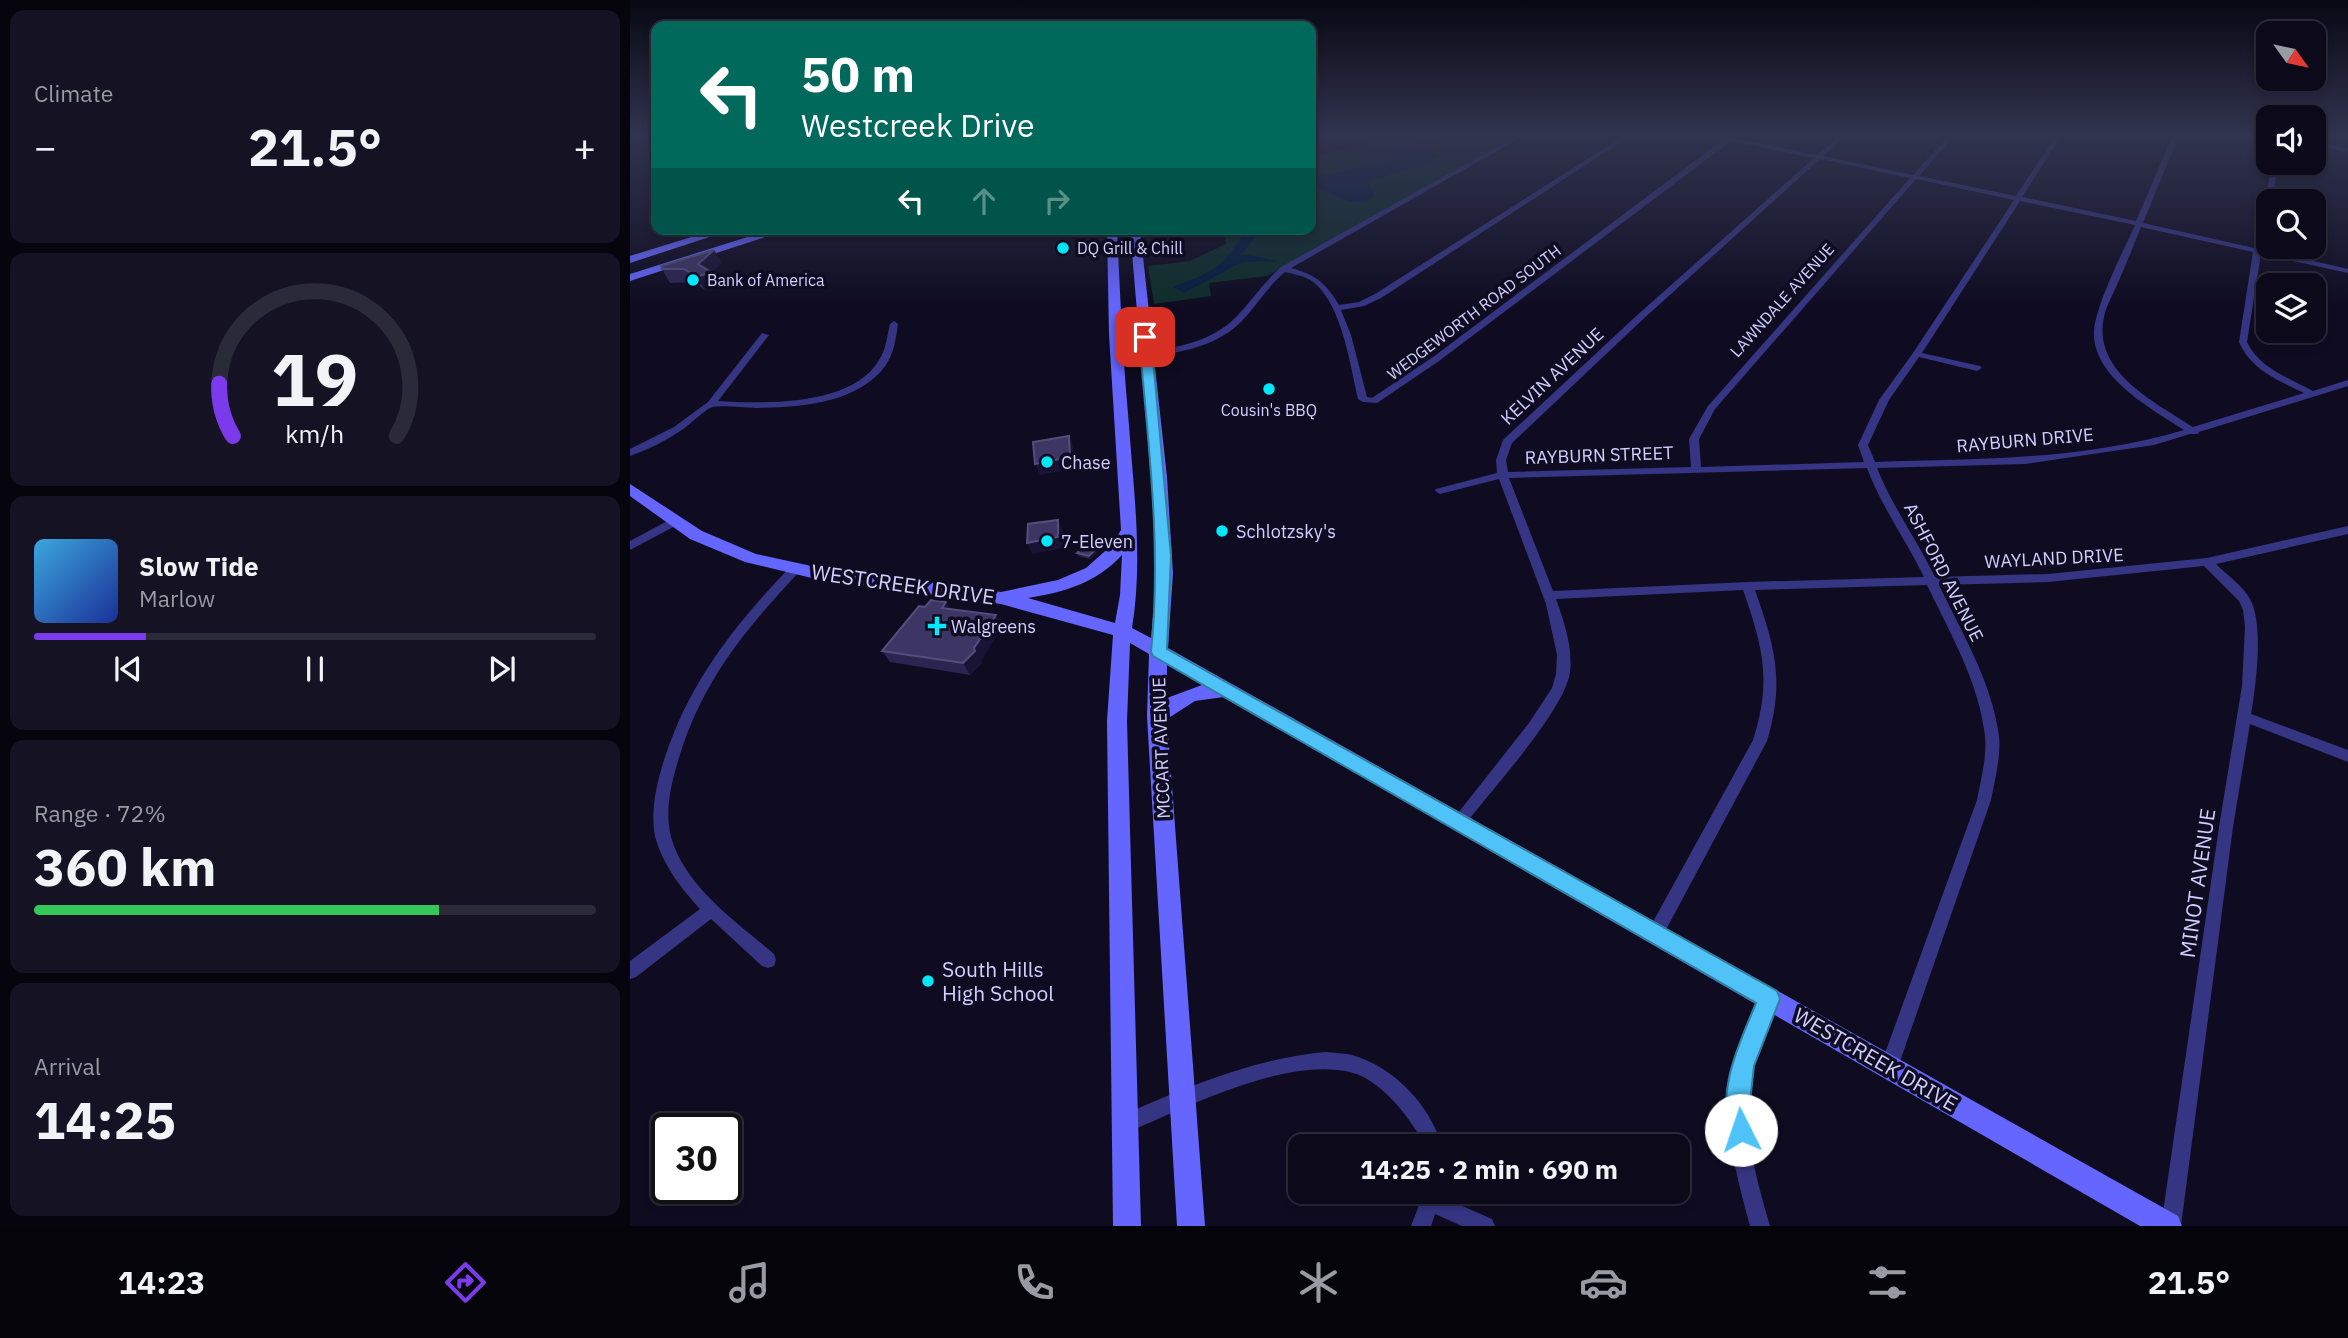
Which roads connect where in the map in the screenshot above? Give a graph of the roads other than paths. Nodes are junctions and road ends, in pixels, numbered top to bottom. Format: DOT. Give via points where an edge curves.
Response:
graph roads {
  1 [pos="1420,192"];
  2 [pos="1540,192"];
  3 [pos="1658,192"];
  4 [pos="1780,192"];
  5 [pos="1902,192"];
  6 [pos="1986,192"];
  7 [pos="2022,192"];
  8 [pos="2152,192"];
  9 [pos="2018,199"];
  10 [pos="2138,224"];
  11 [pos="710,235"];
  12 [pos="766,235"];
  13 [pos="1112,235"];
  14 [pos="1135,235"];
  15 [pos="2256,253"];
  16 [pos="2256,259"];
  17 [pos="2287,259"];
  18 [pos="630,260"];
  19 [pos="1284,269"];
  20 [pos="2348,271"];
  21 [pos="630,278"];
  22 [pos="1336,308"];
  23 [pos="894,324"];
  24 [pos="765,335"];
  25 [pos="1147,354"];
  26 [pos="1917,354"];
  27 [pos="1119,356"];
  28 [pos="1977,368"];
  29 [pos="2348,383"];
  30 [pos="2310,393"];
  31 [pos="711,404"];
  32 [pos="2194,432"];
  33 [pos="630,453"];
  34 [pos="1141,458"];
  35 [pos="1870,467"];
  36 [pos="1696,470"];
  37 [pos="1503,475"];
  38 [pos="630,489"];
  39 [pos="1440,491"];
  40 [pos="675,521"];
  41 [pos="1129,528"];
  42 [pos="2348,530"];
  43 [pos="630,546"];
  44 [pos="2207,562"];
  45 [pos="794,569"];
  46 [pos="1932,582"];
  47 [pos="1748,586"];
  48 [pos="1548,595"];
  49 [pos="995,597"];
  50 [pos="1122,632"];
  51 [pos="1159,652"];
  52 [pos="1227,690"];
  53 [pos="1157,716"];
  54 [pos="2243,716"];
  55 [pos="2348,756"];
  56 [pos="1458,822"];
  57 [pos="712,909"];
  58 [pos="1655,934"];
  59 [pos="768,960"];
  60 [pos="630,971"];
  61 [pos="1769,999"];
  62 [pos="1889,1067"];
  63 [pos="1183,1099"];
  64 [pos="1125,1124"];
  65 [pos="1430,1134"];
  66 [pos="1429,1204"];
  67 [pos="1445,1204"];
  68 [pos="1127,1226"];
  69 [pos="1191,1226"];
  70 [pos="1421,1226"];
  71 [pos="1485,1226"];
  72 [pos="1760,1226"];
  73 [pos="2169,1226"];
  1 -- 19 [label="street"];
  2 -- 22 [label="street" via="1378,296"];
  3 -- 22 [label="street, WEDGEWORTH ROAD SOUTH" via="1374,401 1363,399"];
  4 -- 37 [label="street, KELVIN AVENUE" via="1514,434 1500,460"];
  5 -- 36 [label="street, LAWNDALE AVENUE" via="1711,408 1694,439"];
  6 -- 9 [label="street"];
  7 -- 9 [label="street, ASHFORD AVENUE"];
  8 -- 10 [label="street"];
  9 -- 10 [label="street"];
  9 -- 26 [label="street, ASHFORD AVENUE"];
  10 -- 15 [label="street"];
  10 -- 32 [label="street" via="2100,316 2099,350 2124,382"];
  11 -- 18 [label="main road"];
  12 -- 21 [label="main road"];
  13 -- 27 [label="main road, MCCART AVENUE"];
  14 -- 25 [label="main road, MCCART AVENUE"];
  16 -- 30 [label="street" via="2245,348 2272,373"];
  17 -- 20 [label="street"];
  19 -- 22 [label="street, WEDGEWORTH ROAD SOUTH" via="1315,280"];
  19 -- 25 [label="street" via="1225,330 1191,345"];
  23 -- 31 [label="street" via="882,365 853,386 788,405"];
  24 -- 31 [label="street"];
  25 -- 27 [label="street"];
  25 -- 34 [label="main road, MCCART AVENUE"];
  26 -- 28 [label="street"];
  26 -- 35 [label="street, ASHFORD AVENUE" via="1872,421 1863,445"];
  27 -- 34 [label="main road, MCCART AVENUE"];
  29 -- 30 [label="street, RAYBURN DRIVE"];
  30 -- 32 [label="street, RAYBURN DRIVE"];
  31 -- 33 [label="street" via="677,429"];
  32 -- 35 [label="street, RAYBURN DRIVE" via="2125,448 2025,461"];
  34 -- 41 [label="main road, MCCART AVENUE"];
  34 -- 51 [label="main road, MCCART AVENUE" via="1165,573"];
  35 -- 36 [label="street, RAYBURN DRIVE"];
  35 -- 46 [label="street, ASHFORD AVENUE"];
  36 -- 37 [label="street, RAYBURN STREET"];
  37 -- 39 [label="street, RAYBURN STREET"];
  37 -- 48 [label="street, KELVIN AVENUE"];
  38 -- 40 [label="main road, WESTCREEK DRIVE"];
  40 -- 43 [label="street"];
  40 -- 45 [label="main road, WESTCREEK DRIVE" via="718,546"];
  41 -- 49 [label="main road" via="1116,554 1082,578"];
  41 -- 50 [label="main road, MCCART AVENUE" via="1129,595"];
  42 -- 44 [label="street, WAYLAND DRIVE"];
  44 -- 46 [label="street, WAYLAND DRIVE" via="2048,578"];
  44 -- 54 [label="street, MINOT AVENUE" via="2249,610 2249,687"];
  45 -- 49 [label="main road, WESTCREEK DRIVE"];
  45 -- 57 [label="street" via="744,622 705,677 678,733 666,776 661,820 666,845 679,871"];
  46 -- 47 [label="street, WAYLAND DRIVE"];
  46 -- 62 [label="street, ASHFORD AVENUE" via="1981,686 1992,758 1984,800"];
  47 -- 48 [label="street, WAYLAND DRIVE"];
  47 -- 58 [label="street" via="1769,646 1770,713 1760,741"];
  48 -- 56 [label="street, KELVIN AVENUE" via="1557,619 1563,676 1544,710"];
  49 -- 50 [label="main road, WESTCREEK DRIVE" via="1046,607"];
  50 -- 51 [label="main road, WESTCREEK DRIVE"];
  50 -- 64 [label="main road, MCCART AVENUE" via="1117,721"];
  51 -- 52 [label="main road, WESTCREEK DRIVE"];
  51 -- 53 [label="main road, MCCART AVENUE"];
  52 -- 53 [label="main road" via="1196,691 1177,698"];
  52 -- 56 [label="main road, WESTCREEK DRIVE"];
  53 -- 63 [label="main road, MCCART AVENUE"];
  54 -- 55 [label="street"];
  54 -- 73 [label="street, MINOT AVENUE"];
  56 -- 58 [label="main road, WESTCREEK DRIVE"];
  57 -- 59 [label="street"];
  57 -- 60 [label="street"];
  58 -- 61 [label="main road, WESTCREEK DRIVE"];
  61 -- 62 [label="main road, WESTCREEK DRIVE"];
  61 -- 72 [label="street" via="1742,1066 1738,1102 1748,1185"];
  62 -- 73 [label="main road, WESTCREEK DRIVE"];
  63 -- 64 [label="street"];
  63 -- 65 [label="street" via="1268,1070 1329,1060 1352,1063 1388,1082"];
  63 -- 69 [label="main road, MCCART AVENUE"];
  64 -- 68 [label="main road, MCCART AVENUE"];
  66 -- 70 [label="street"];
  67 -- 71 [label="street"];
}
